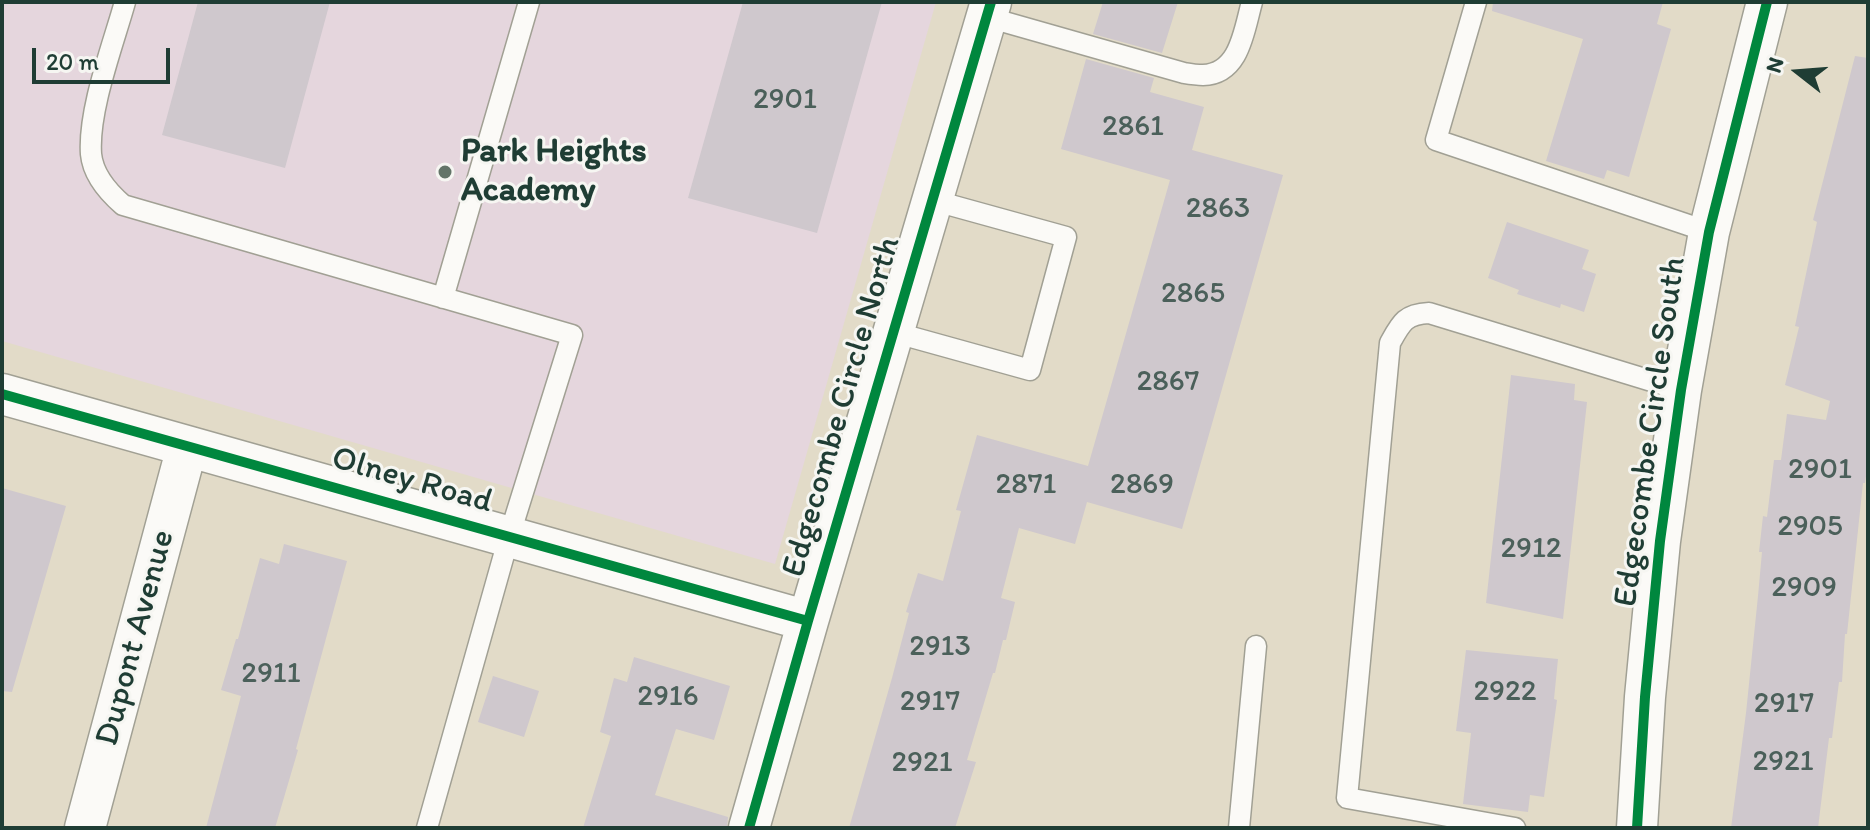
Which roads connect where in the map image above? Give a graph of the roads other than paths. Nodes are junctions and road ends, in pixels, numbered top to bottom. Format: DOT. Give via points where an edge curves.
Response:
graph roads {
  1 [pos="125,2"];
  2 [pos="529,2"];
  3 [pos="1252,2"];
  4 [pos="1476,2"];
  5 [pos="1767,2"];
  6 [pos="989,9"];
  7 [pos="932,200"];
  8 [pos="1709,232"];
  9 [pos="443,298"];
  10 [pos="893,332"];
  11 [pos="1681,390"];
  12 [pos="2,394"];
  13 [pos="187,447"];
  14 [pos="509,537"];
  15 [pos="808,621"];
  16 [pos="1256,646"];
  17 [pos="85,828"];
  18 [pos="427,828"];
  19 [pos="749,828"];
  20 [pos="1239,828"];
  21 [pos="1515,828"];
  22 [pos="1637,828"];
  1 -- 9 [label="lane" via="94,112 91,156 104,187 123,205"];
  2 -- 9 [label="lane"];
  3 -- 6 [label="lane" via="1237,55 1223,70 1205,75 1184,73"];
  4 -- 8 [label="lane" via="1436,140"];
  5 -- 8 [label="street, Edgecombe Circle South"];
  6 -- 7 [label="street, Edgecombe Circle North"];
  7 -- 10 [label="street, Edgecombe Circle North"];
  7 -- 10 [label="lane" via="1066,237 1030,370"];
  8 -- 11 [label="street, Edgecombe Circle South"];
  9 -- 14 [label="lane" via="572,335"];
  10 -- 15 [label="street, Edgecombe Circle North"];
  11 -- 21 [label="lane" via="1429,313 1413,314 1390,343 1347,798"];
  11 -- 22 [label="street, Edgecombe Circle South" via="1658,556"];
  12 -- 13 [label="street, Olney Road"];
  13 -- 14 [label="street, Olney Road"];
  13 -- 17 [label="street, Dupont Avenue"];
  14 -- 15 [label="street, Olney Road"];
  14 -- 18 [label="lane"];
  15 -- 19 [label="street, Edgecombe Circle North"];
  16 -- 20 [label="lane"];
}
